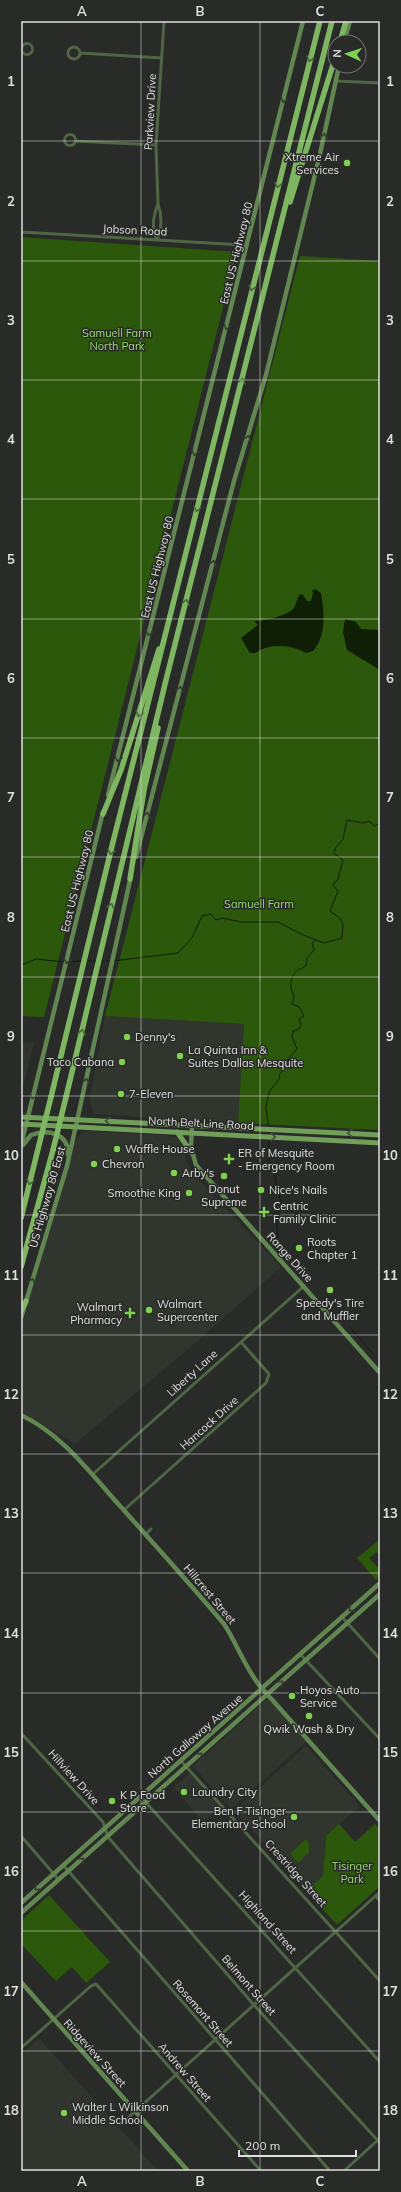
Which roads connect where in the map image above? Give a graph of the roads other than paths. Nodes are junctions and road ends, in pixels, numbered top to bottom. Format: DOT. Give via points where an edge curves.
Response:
graph roads {
  1 [pos="164,21"];
  2 [pos="304,21"];
  3 [pos="320,21"];
  4 [pos="332,21"];
  5 [pos="346,21"];
  6 [pos="350,21"];
  7 [pos="342,34"];
  8 [pos="346,34"];
  9 [pos="80,53"];
  10 [pos="162,58"];
  11 [pos="330,74"];
  12 [pos="337,74"];
  13 [pos="336,80"];
  14 [pos="380,83"];
  15 [pos="75,140"];
  16 [pos="156,145"];
  17 [pos="158,204"];
  18 [pos="21,232"];
  19 [pos="157,240"];
  20 [pos="247,248"];
  21 [pos="275,248"];
  22 [pos="179,583"];
  23 [pos="166,680"];
  24 [pos="103,814"];
  25 [pos="130,879"];
  26 [pos="24,1117"];
  27 [pos="78,1120"];
  28 [pos="139,1123"];
  29 [pos="23,1124"];
  30 [pos="192,1125"];
  31 [pos="76,1127"];
  32 [pos="138,1130"];
  33 [pos="177,1132"];
  34 [pos="192,1132"];
  35 [pos="335,1132"];
  36 [pos="380,1135"];
  37 [pos="335,1140"];
  38 [pos="380,1143"];
  39 [pos="21,1146"];
  40 [pos="192,1153"];
  41 [pos="67,1166"];
  42 [pos="21,1218"];
  43 [pos="21,1267"];
  44 [pos="304,1286"];
  45 [pos="26,1301"];
  46 [pos="21,1311"];
  47 [pos="21,1318"];
  48 [pos="241,1342"];
  49 [pos="380,1372"];
  50 [pos="21,1415"];
  51 [pos="92,1475"];
  52 [pos="124,1510"];
  53 [pos="151,1529"];
  54 [pos="146,1534"];
  55 [pos="380,1583"];
  56 [pos="380,1594"];
  57 [pos="342,1617"];
  58 [pos="347,1624"];
  59 [pos="302,1652"];
  60 [pos="307,1659"];
  61 [pos="380,1659"];
  62 [pos="263,1689"];
  63 [pos="267,1695"];
  64 [pos="220,1727"];
  65 [pos="21,1733"];
  66 [pos="225,1733"];
  67 [pos="380,1739"];
  68 [pos="181,1761"];
  69 [pos="187,1767"];
  70 [pos="140,1796"];
  71 [pos="146,1802"];
  72 [pos="380,1821"];
  73 [pos="106,1828"];
  74 [pos="21,1836"];
  75 [pos="108,1837"];
  76 [pos="64,1866"];
  77 [pos="68,1872"];
  78 [pos="53,1873"];
  79 [pos="59,1880"];
  80 [pos="380,1892"];
  81 [pos="376,1896"];
  82 [pos="380,1901"];
  83 [pos="21,1903"];
  84 [pos="21,1913"];
  85 [pos="336,1931"];
  86 [pos="295,1967"];
  87 [pos="380,1981"];
  88 [pos="21,1982"];
  89 [pos="254,2005"];
  90 [pos="53,2020"];
  91 [pos="215,2041"];
  92 [pos="21,2048"];
  93 [pos="380,2062"];
  94 [pos="175,2075"];
  95 [pos="134,2112"];
  96 [pos="121,2124"];
  97 [pos="379,2140"];
  98 [pos="188,2171"];
  99 [pos="261,2171"];
  100 [pos="330,2171"];
  101 [pos="344,2171"];
  1 -- 10 [label="street, Parkview Drive"];
  2 -- 20 [label="main road, East US Highway 80, one-way"];
  3 -- 22 [label="highway, one-way"];
  4 -- 21 [label="highway"];
  5 -- 7 [label="highway"];
  6 -- 8 [label="main road"];
  9 -- 9 [label="street" via="79,49 73,47 68,50 67,55 76,59"];
  9 -- 10 [label="street"];
  10 -- 16 [label="street, Parkview Drive"];
  11 -- 21 [label="highway"];
  12 -- 13 [label="main road"];
  13 -- 14 [label="street"];
  25 -- 13 [label="main road, one-way" via="234,481 266,375"];
  15 -- 16 [label="street"];
  16 -- 17 [label="street, Parkview Drive"];
  17 -- 19 [label="street, Parkview Drive" via="161,212"];
  17 -- 19 [label="street, Parkview Drive" via="154,213 153,233"];
  18 -- 19 [label="street, Jobson Road"];
  19 -- 20 [label="street, Jobson Road" via="243,245"];
  20 -- 24 [label="main road, East US Highway 80, one-way"];
  23 -- 21 [label="highway, one-way"];
  22 -- 24 [label="highway, one-way" via="122,770"];
  22 -- 42 [label="highway, one-way, bridge"];
  23 -- 25 [label="highway" via="165,700 145,785"];
  43 -- 23 [label="highway, one-way, bridge" via="53,1150"];
  24 -- 26 [label="main road, East US Highway 80, one-way" via="61,985"];
  27 -- 25 [label="main road, one-way"];
  26 -- 27 [label="main road, North Belt Line Road"];
  26 -- 29 [label="main road"];
  28 -- 27 [label="main road, North Belt Line Road, one-way"];
  27 -- 31 [label="main road"];
  28 -- 30 [label="main road, North Belt Line Road"];
  28 -- 32 [label="main road"];
  29 -- 31 [label="main road, North Belt Line Road"];
  29 -- 39 [label="main road"];
  30 -- 34 [label="main road, Range Drive"];
  30 -- 35 [label="main road, North Belt Line Road"];
  31 -- 32 [label="main road, North Belt Line Road"];
  31 -- 41 [label="main road, US Highway 80 East"];
  32 -- 33 [label="main road, North Belt Line Road"];
  33 -- 34 [label="main road, North Belt Line Road"];
  33 -- 40 [label="main road"];
  34 -- 37 [label="main road, North Belt Line Road, one-way"];
  34 -- 40 [label="main road, Range Drive"];
  36 -- 35 [label="main road, North Belt Line Road, one-way"];
  35 -- 37 [label="main road"];
  37 -- 38 [label="main road, North Belt Line Road"];
  39 -- 41 [label="main road" via="36,1133 60,1136 67,1143"];
  40 -- 44 [label="main road, Range Drive" via="196,1164 211,1183"];
  45 -- 41 [label="main road, US Highway 80 East, one-way"];
  44 -- 48 [label="street, Liberty Lane"];
  44 -- 49 [label="main road, Range Drive"];
  45 -- 46 [label="highway"];
  45 -- 47 [label="main road, US Highway 80 East"];
  48 -- 51 [label="street, Liberty Lane"];
  48 -- 52 [label="street, Hancock Drive" via="269,1374 266,1383"];
  50 -- 51 [label="main road, Hillcrest Street" via="56,1436"];
  51 -- 52 [label="main road, Hillcrest Street"];
  52 -- 54 [label="main road, Hillcrest Street"];
  53 -- 54 [label="street"];
  54 -- 62 [label="main road, Hillcrest Street" via="224,1624 243,1663"];
  55 -- 57 [label="main road, North Galloway Avenue, one-way"];
  56 -- 58 [label="main road, North Galloway Avenue"];
  57 -- 58 [label="street"];
  57 -- 59 [label="main road, North Galloway Avenue"];
  58 -- 60 [label="main road, North Galloway Avenue"];
  58 -- 61 [label="street"];
  59 -- 60 [label="street"];
  59 -- 62 [label="main road, North Galloway Avenue"];
  63 -- 60 [label="main road, North Galloway Avenue, one-way"];
  60 -- 67 [label="street"];
  62 -- 63 [label="main road, Hillcrest Street"];
  62 -- 64 [label="main road, North Galloway Avenue"];
  63 -- 66 [label="main road, North Galloway Avenue"];
  63 -- 72 [label="main road, Hillcrest Street"];
  64 -- 66 [label="main road"];
  64 -- 68 [label="main road, North Galloway Avenue"];
  65 -- 73 [label="street, Hillview Drive"];
  69 -- 66 [label="main road, North Galloway Avenue, one-way"];
  68 -- 69 [label="street, Crestridge Street"];
  68 -- 70 [label="main road, North Galloway Avenue"];
  69 -- 71 [label="main road, North Galloway Avenue"];
  69 -- 85 [label="street, Crestridge Street"];
  70 -- 71 [label="street, Highland Street"];
  70 -- 73 [label="main road, North Galloway Avenue"];
  71 -- 75 [label="main road, North Galloway Avenue"];
  71 -- 86 [label="street, Highland Street"];
  73 -- 75 [label="street, Hillview Drive"];
  73 -- 76 [label="main road, North Galloway Avenue"];
  74 -- 78 [label="street"];
  77 -- 75 [label="main road, North Galloway Avenue, one-way"];
  75 -- 89 [label="street, Belmont Street"];
  76 -- 77 [label="street, Rosemont Street"];
  76 -- 78 [label="main road, North Galloway Avenue"];
  77 -- 79 [label="main road, North Galloway Avenue"];
  77 -- 91 [label="street, Rosemont Street"];
  78 -- 79 [label="street"];
  78 -- 83 [label="main road, North Galloway Avenue, one-way"];
  79 -- 84 [label="main road, North Galloway Avenue"];
  80 -- 81 [label="street"];
  81 -- 82 [label="street"];
  81 -- 85 [label="street"];
  85 -- 86 [label="street"];
  85 -- 87 [label="street, Crestridge Street"];
  86 -- 89 [label="street"];
  86 -- 93 [label="street, Highland Street"];
  88 -- 90 [label="main road, Ridgeview Street"];
  89 -- 91 [label="street"];
  89 -- 97 [label="street, Belmont Street"];
  90 -- 92 [label="street"];
  90 -- 94 [label="street, Andrew Street" via="96,1984"];
  90 -- 95 [label="main road, Ridgeview Street"];
  91 -- 94 [label="street"];
  91 -- 100 [label="street, Rosemont Street"];
  94 -- 95 [label="street"];
  94 -- 99 [label="street, Andrew Street"];
  95 -- 96 [label="street"];
  95 -- 98 [label="main road, Ridgeview Street"];
  97 -- 101 [label="street"];
}
